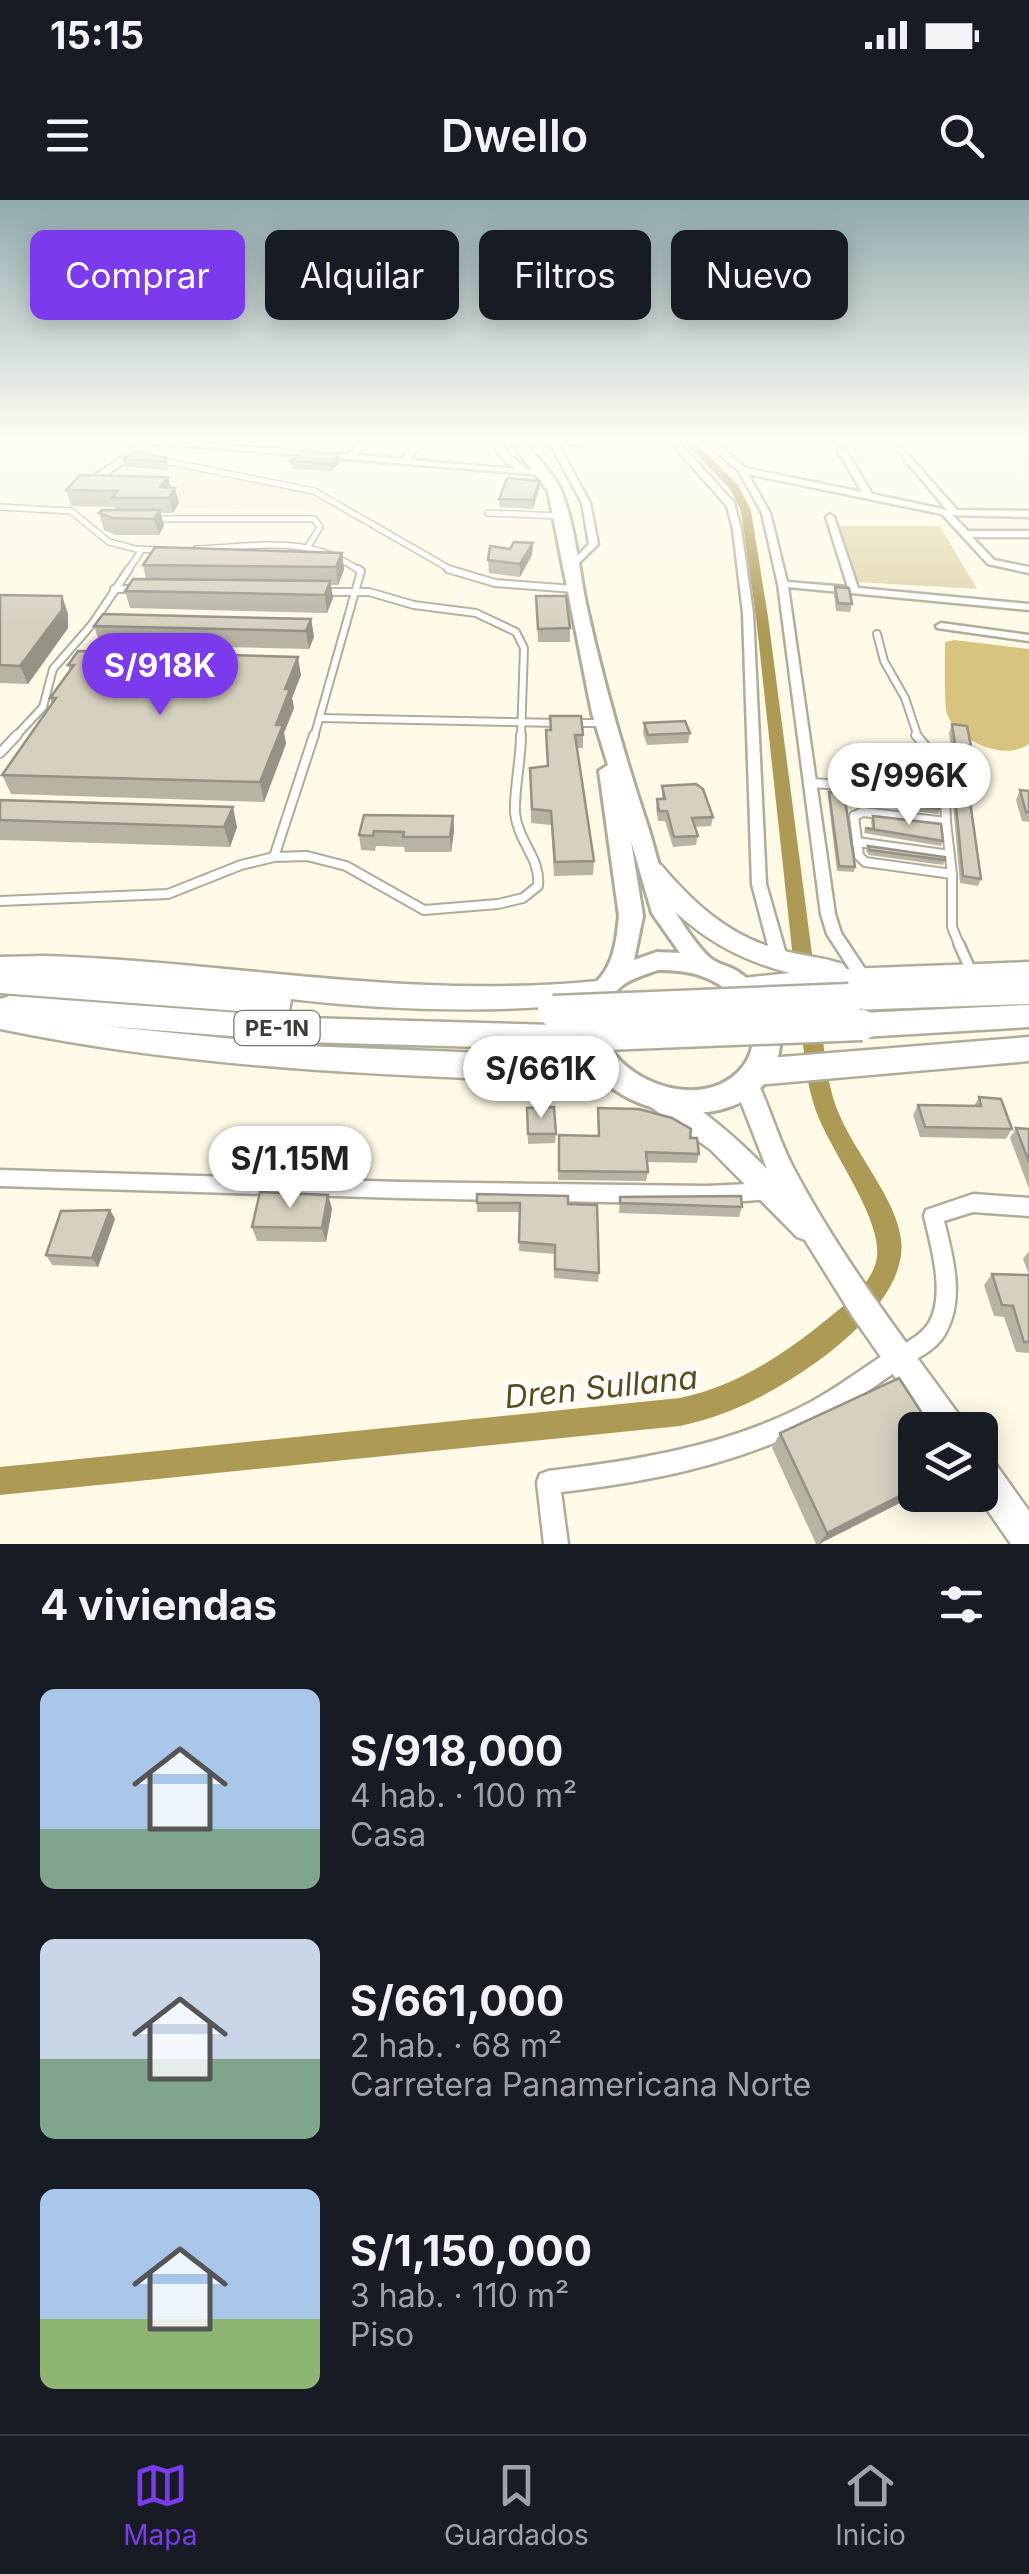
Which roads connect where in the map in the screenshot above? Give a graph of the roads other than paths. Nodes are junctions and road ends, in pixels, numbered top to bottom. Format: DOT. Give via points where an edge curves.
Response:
graph roads {
  1 [pos="332,502"];
  2 [pos="557,502"];
  3 [pos="585,502"];
  4 [pos="728,502"];
  5 [pos="760,502"];
  6 [pos="894,502"];
  7 [pos="942,502"];
  8 [pos="0,508"];
  9 [pos="950,512"];
  10 [pos="488,513"];
  11 [pos="1029,514"];
  12 [pos="559,516"];
  13 [pos="830,516"];
  14 [pos="137,518"];
  15 [pos="968,534"];
  16 [pos="1029,534"];
  17 [pos="309,545"];
  18 [pos="175,549"];
  19 [pos="192,549"];
  20 [pos="141,551"];
  21 [pos="569,570"];
  22 [pos="1029,570"];
  23 [pos="783,584"];
  24 [pos="853,588"];
  25 [pos="114,589"];
  26 [pos="151,589"];
  27 [pos="574,590"];
  28 [pos="318,592"];
  29 [pos="355,592"];
  30 [pos="1029,607"];
  31 [pos="941,626"];
  32 [pos="877,634"];
  33 [pos="1029,638"];
  34 [pos="320,718"];
  35 [pos="602,718"];
  36 [pos="522,723"];
  37 [pos="0,752"];
  38 [pos="808,783"];
  39 [pos="945,796"];
  40 [pos="946,822"];
  41 [pos="857,842"];
  42 [pos="950,854"];
  43 [pos="274,857"];
  44 [pos="652,871"];
  45 [pos="952,874"];
  46 [pos="0,900"];
  47 [pos="702,965"];
  48 [pos="0,966"];
  49 [pos="1029,972"];
  50 [pos="973,975"];
  51 [pos="0,982"];
  52 [pos="821,982"];
  53 [pos="607,983"];
  54 [pos="742,987"];
  55 [pos="1029,993"];
  56 [pos="0,1006"];
  57 [pos="1029,1016"];
  58 [pos="0,1018"];
  59 [pos="554,1024"];
  60 [pos="1029,1049"];
  61 [pos="609,1071"];
  62 [pos="752,1078"];
  63 [pos="657,1098"];
  64 [pos="0,1178"];
  65 [pos="770,1190"];
  66 [pos="1029,1207"];
  67 [pos="823,1243"];
  68 [pos="891,1343"];
  69 [pos="939,1412"];
  70 [pos="998,1496"];
  71 [pos="1029,1540"];
  72 [pos="556,1544"];
  1 -- 27 [label="lane" via="450,570"];
  2 -- 12 [label="main road"];
  3 -- 21 [label="street" via="594,544"];
  4 -- 52 [label="street" via="748,613 759,884"];
  5 -- 23 [label="street"];
  6 -- 9 [label="street"];
  7 -- 9 [label="street"];
  8 -- 20 [label="lane" via="76,512 95,533"];
  9 -- 11 [label="street"];
  9 -- 15 [label="street"];
  10 -- 12 [label="lane"];
  12 -- 21 [label="main road"];
  13 -- 24 [label="street"];
  14 -- 17 [label="lane" via="314,520 320,527"];
  15 -- 16 [label="street"];
  15 -- 22 [label="street" via="993,564"];
  17 -- 19 [label="lane"];
  17 -- 29 [label="lane" via="359,568"];
  18 -- 20 [label="lane"];
  20 -- 25 [label="lane"];
  21 -- 27 [label="main road"];
  23 -- 24 [label="street"];
  23 -- 38 [label="street"];
  24 -- 30 [label="street"];
  25 -- 26 [label="lane"];
  25 -- 37 [label="lane" via="53,669 43,707"];
  27 -- 35 [label="main road"];
  28 -- 29 [label="lane"];
  29 -- 34 [label="lane"];
  29 -- 36 [label="lane" via="476,613 516,632 524,648"];
  31 -- 33 [label="street"];
  32 -- 38 [label="lane" via="934,771 909,783"];
  34 -- 36 [label="lane"];
  34 -- 43 [label="lane"];
  35 -- 36 [label="lane"];
  35 -- 44 [label="main road"];
  35 -- 53 [label="main road" via="632,916 629,939"];
  36 -- 43 [label="lane" via="515,811 520,837 540,868 538,886 523,898 424,910 346,866"];
  38 -- 52 [label="street" via="834,934"];
  39 -- 40 [label="lane"];
  40 -- 41 [label="lane" via="863,812 854,816"];
  40 -- 42 [label="lane"];
  41 -- 42 [label="lane"];
  41 -- 45 [label="lane" via="859,856 870,864"];
  42 -- 45 [label="lane"];
  43 -- 46 [label="lane" via="168,894"];
  44 -- 47 [label="main road" via="664,913"];
  44 -- 52 [label="highway" via="704,928"];
  45 -- 50 [label="lane" via="952,927"];
  47 -- 53 [label="main road" via="657,961"];
  47 -- 54 [label="main road"];
  48 -- 53 [label="highway" via="120,968 363,995 492,998"];
  49 -- 50 [label="highway"];
  50 -- 52 [label="highway"];
  51 -- 59 [label="highway, PE-1N"];
  52 -- 54 [label="highway"];
  52 -- 55 [label="highway, PE-1N"];
  52 -- 57 [label="highway, PE-1N"];
  52 -- 59 [label="highway, PE-1N, bridge"];
  53 -- 61 [label="main road" via="590,1006 590,1039"];
  54 -- 62 [label="main road" via="760,1009 768,1035"];
  56 -- 59 [label="highway, PE-1N" via="304,1030"];
  58 -- 61 [label="highway" via="69,1034 377,1064"];
  60 -- 62 [label="highway" via="799,1067"];
  61 -- 63 [label="main road"];
  62 -- 63 [label="main road" via="705,1101"];
  62 -- 67 [label="main road" via="758,1124"];
  63 -- 65 [label="main road" via="692,1117"];
  64 -- 65 [label="street" via="707,1195"];
  65 -- 67 [label="main road"];
  66 -- 68 [label="street" via="973,1203 933,1216 946,1303 940,1324 928,1341"];
  67 -- 68 [label="main road"];
  68 -- 69 [label="main road"];
  68 -- 72 [label="street" via="831,1404 752,1439 616,1475 548,1482"];
  70 -- 71 [label="main road"];
}
